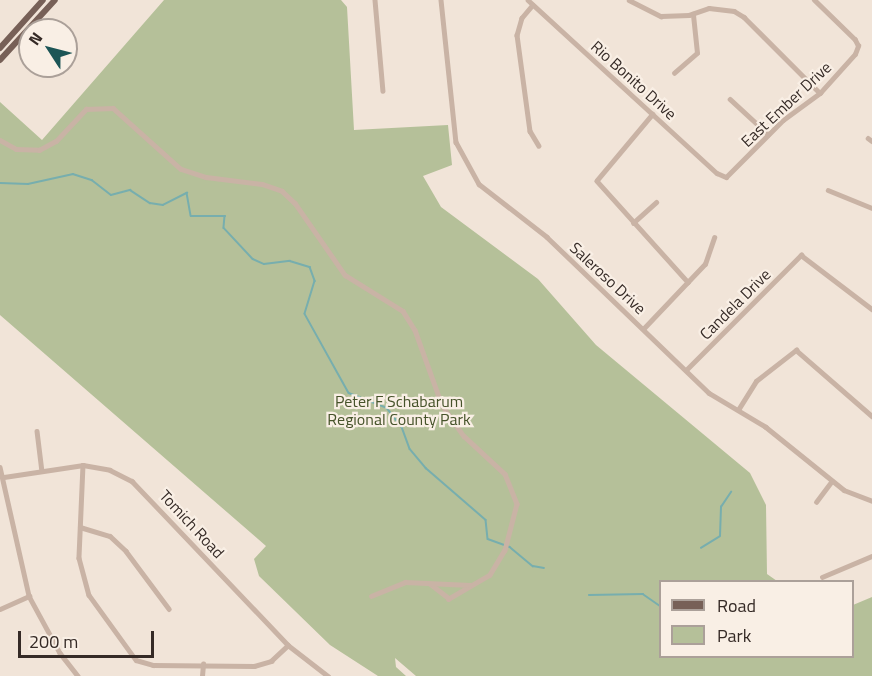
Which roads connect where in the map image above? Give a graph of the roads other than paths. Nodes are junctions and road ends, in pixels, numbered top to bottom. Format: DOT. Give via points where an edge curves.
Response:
graph roads {
  1 [pos="43,0"];
  2 [pos="55,0"];
  3 [pos="375,0"];
  4 [pos="441,0"];
  5 [pos="528,0"];
  6 [pos="629,0"];
  7 [pos="814,0"];
  8 [pos="533,5"];
  9 [pos="693,14"];
  10 [pos="0,48"];
  11 [pos="0,60"];
  12 [pos="674,74"];
  13 [pos="383,92"];
  14 [pos="820,93"];
  15 [pos="730,99"];
  16 [pos="653,114"];
  17 [pos="768,134"];
  18 [pos="0,140"];
  19 [pos="539,146"];
  20 [pos="726,177"];
  21 [pos="828,190"];
  22 [pos="656,202"];
  23 [pos="872,208"];
  24 [pos="633,223"];
  25 [pos="714,238"];
  26 [pos="688,282"];
  27 [pos="872,309"];
  28 [pos="644,328"];
  29 [pos="686,370"];
  30 [pos="738,410"];
  31 [pos="872,416"];
  32 [pos="37,430"];
  33 [pos="83,465"];
  34 [pos="0,467"];
  35 [pos="42,469"];
  36 [pos="4,477"];
  37 [pos="832,481"];
  38 [pos="872,501"];
  39 [pos="816,502"];
  40 [pos="80,528"];
  41 [pos="872,556"];
  42 [pos="822,577"];
  43 [pos="430,584"];
  44 [pos="473,585"];
  45 [pos="29,596"];
  46 [pos="371,596"];
  47 [pos="0,609"];
  48 [pos="169,609"];
  49 [pos="288,645"];
  50 [pos="203,664"];
  51 [pos="78,676"];
  52 [pos="202,676"];
  53 [pos="328,676"];
  1 -- 10 [label="main road"];
  2 -- 11 [label="main road"];
  3 -- 13 [label="street"];
  4 -- 28 [label="street, Saleroso Drive" via="452,122 466,166 487,192 547,237"];
  5 -- 8 [label="street, Rio Bonito Drive"];
  6 -- 9 [label="street" via="662,16"];
  7 -- 14 [label="street, East Ember Drive" via="858,46"];
  8 -- 16 [label="street, Rio Bonito Drive"];
  8 -- 19 [label="street" via="522,18 517,35 530,131"];
  9 -- 12 [label="street" via="697,52"];
  9 -- 14 [label="street" via="721,7 744,17"];
  14 -- 17 [label="street, East Ember Drive"];
  15 -- 17 [label="street"];
  16 -- 20 [label="street, Rio Bonito Drive"];
  16 -- 24 [label="street" via="597,181"];
  17 -- 20 [label="street, East Ember Drive"];
  18 -- 44 [label="street" via="16,149 39,150 56,141 86,109 108,107 122,114 167,160 186,171 266,184 287,195 340,270 359,286 393,303 412,323 432,385 447,414 512,485 516,512 505,549 490,575"];
  21 -- 23 [label="street"];
  22 -- 24 [label="street"];
  24 -- 26 [label="street"];
  25 -- 26 [label="street" via="705,264"];
  26 -- 28 [label="street"];
  27 -- 29 [label="street, Candela Drive" via="801,255"];
  28 -- 29 [label="street, Saleroso Drive"];
  29 -- 30 [label="street, Saleroso Drive" via="709,393"];
  30 -- 31 [label="street" via="756,381 796,350"];
  30 -- 37 [label="street, Saleroso Drive" via="766,427"];
  32 -- 35 [label="street"];
  33 -- 35 [label="street, Tomich Road"];
  33 -- 40 [label="street"];
  33 -- 49 [label="street, Tomich Road" via="110,471 151,497"];
  34 -- 36 [label="street"];
  35 -- 36 [label="street, Tomich Road"];
  36 -- 45 [label="street"];
  37 -- 38 [label="street, Saleroso Drive"];
  37 -- 39 [label="street"];
  40 -- 48 [label="street" via="110,536 126,551"];
  40 -- 50 [label="street" via="79,558 89,595 136,660 153,665"];
  41 -- 42 [label="street"];
  43 -- 44 [label="street"];
  43 -- 44 [label="street" via="440,588 447,599"];
  43 -- 46 [label="street" via="400,583"];
  45 -- 47 [label="street"];
  45 -- 51 [label="street" via="60,653"];
  49 -- 50 [label="street" via="271,661 254,666"];
  49 -- 53 [label="street, Tomich Road"];
  50 -- 52 [label="street"];
}
